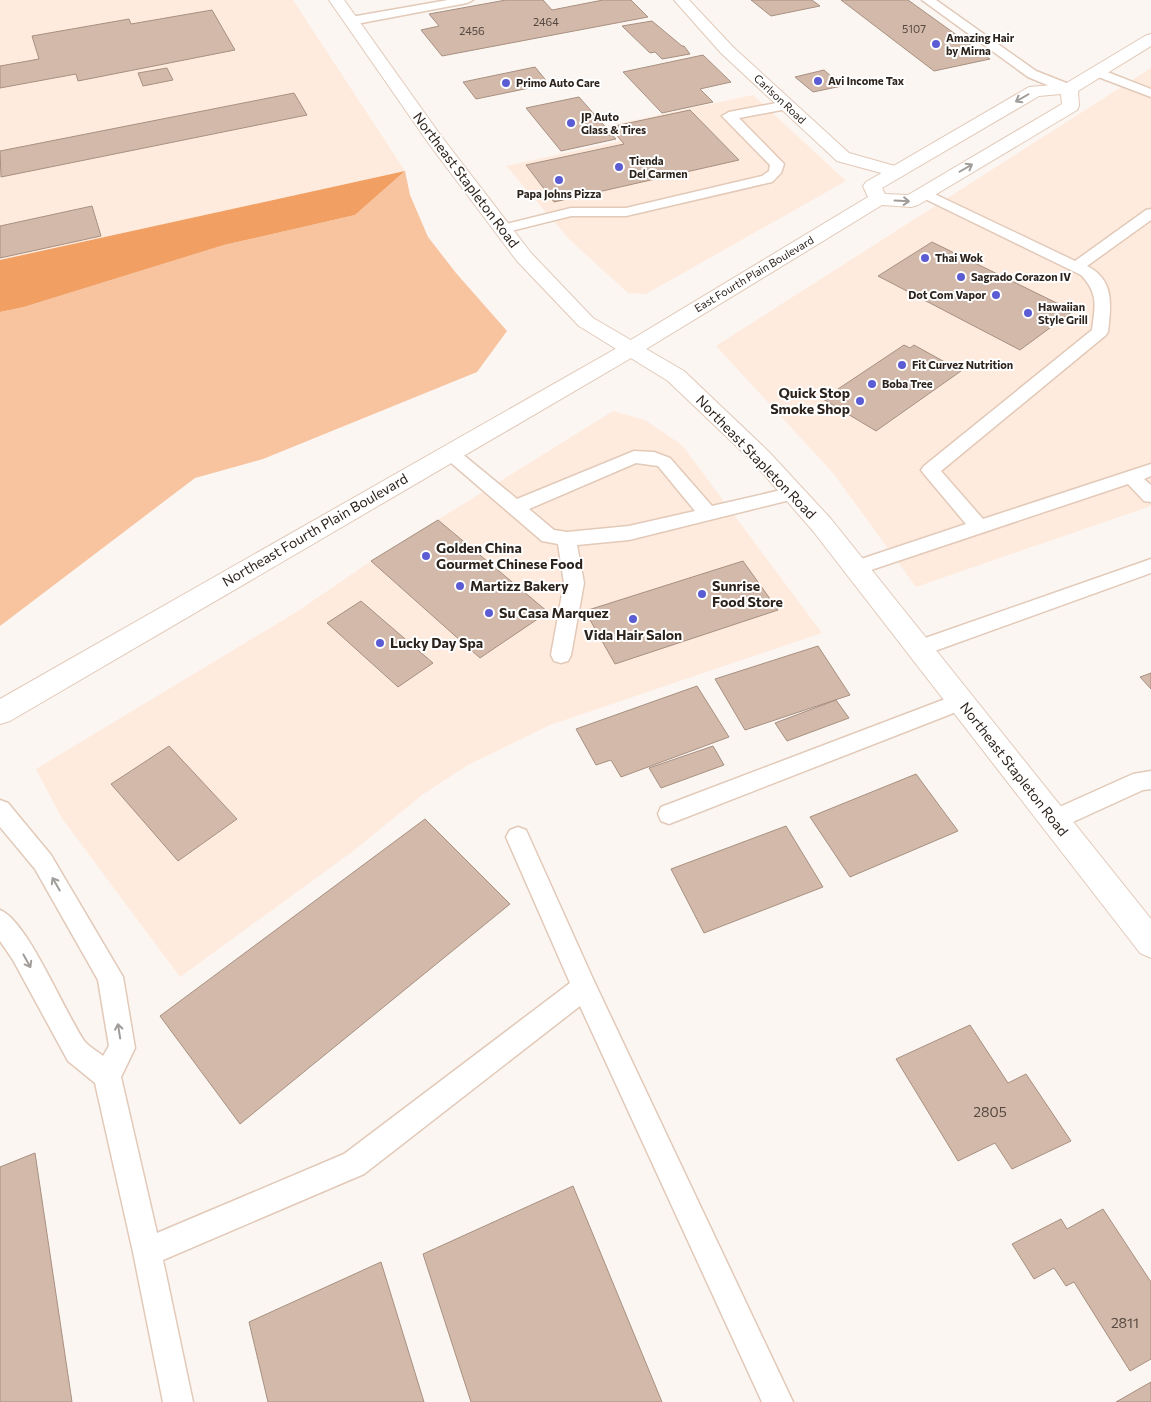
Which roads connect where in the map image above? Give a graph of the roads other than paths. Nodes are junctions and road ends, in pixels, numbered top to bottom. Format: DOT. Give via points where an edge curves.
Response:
graph roads {
  1 [pos="336,0"];
  2 [pos="467,0"];
  3 [pos="681,0"];
  4 [pos="928,0"];
  5 [pos="352,22"];
  6 [pos="1151,39"];
  7 [pos="1097,72"];
  8 [pos="1069,89"];
  9 [pos="1151,93"];
  10 [pos="787,105"];
  11 [pos="896,172"];
  12 [pos="924,193"];
  13 [pos="878,199"];
  14 [pos="1151,213"];
  15 [pos="503,229"];
  16 [pos="1076,267"];
  17 [pos="630,349"];
  18 [pos="449,452"];
  19 [pos="1151,470"];
  20 [pos="1131,477"];
  21 [pos="794,493"];
  22 [pos="1151,496"];
  23 [pos="515,507"];
  24 [pos="708,514"];
  25 [pos="978,526"];
  26 [pos="567,539"];
  27 [pos="1151,566"];
  28 [pos="856,568"];
  29 [pos="918,649"];
  30 [pos="561,655"];
  31 [pos="961,701"];
  32 [pos="0,713"];
  33 [pos="1151,780"];
  34 [pos="0,810"];
  35 [pos="669,814"];
  36 [pos="1054,820"];
  37 [pos="518,837"];
  38 [pos="0,921"];
  39 [pos="1151,943"];
  40 [pos="584,986"];
  41 [pos="107,1076"];
  42 [pos="147,1252"];
  43 [pos="178,1402"];
  44 [pos="778,1402"];
  1 -- 5 [label="street, Northeast Stapleton Road"];
  2 -- 5 [label="lane"];
  3 -- 10 [label="street, Carlson Road" via="727,50"];
  4 -- 8 [label="lane" via="1032,74"];
  5 -- 15 [label="street, Northeast Stapleton Road"];
  6 -- 7 [label="street"];
  7 -- 8 [label="street"];
  7 -- 9 [label="lane"];
  8 -- 11 [label="street, one-way" via="1035,91"];
  12 -- 8 [label="street, one-way" via="1071,106"];
  10 -- 11 [label="street, Carlson Road" via="843,157"];
  10 -- 15 [label="lane" via="729,116 777,164 774,175 767,179 626,212 571,212"];
  11 -- 13 [label="street" via="872,186"];
  13 -- 12 [label="street, one-way" via="911,201"];
  12 -- 16 [label="lane"];
  13 -- 17 [label="street, East Fourth Plain Boulevard"];
  14 -- 16 [label="lane"];
  15 -- 17 [label="street, Northeast Stapleton Road" via="524,257 586,322"];
  16 -- 25 [label="lane" via="1097,283 1104,294 1100,332 930,470"];
  17 -- 18 [label="street, Northeast Fourth Plain Boulevard"];
  17 -- 21 [label="street, Northeast Stapleton Road" via="676,376"];
  18 -- 23 [label="lane"];
  18 -- 32 [label="street, Northeast Fourth Plain Boulevard"];
  19 -- 20 [label="lane"];
  20 -- 22 [label="lane"];
  20 -- 25 [label="lane"];
  21 -- 24 [label="lane"];
  21 -- 28 [label="street, Northeast Stapleton Road"];
  23 -- 24 [label="lane" via="634,457 664,462"];
  23 -- 26 [label="lane" via="549,536"];
  24 -- 26 [label="lane" via="628,533"];
  25 -- 28 [label="lane"];
  26 -- 30 [label="lane" via="574,583"];
  27 -- 29 [label="lane"];
  28 -- 29 [label="street, Northeast Stapleton Road"];
  29 -- 31 [label="street, Northeast Stapleton Road"];
  31 -- 35 [label="lane"];
  31 -- 36 [label="street, Northeast Stapleton Road"];
  33 -- 36 [label="lane" via="1141,781"];
  41 -- 34 [label="lane, one-way" via="122,1048 110,977 43,862"];
  36 -- 39 [label="street, Northeast Stapleton Road"];
  37 -- 40 [label="lane"];
  38 -- 41 [label="lane, one-way" via="22,952 77,1052"];
  40 -- 42 [label="lane" via="354,1164"];
  40 -- 44 [label="lane"];
  41 -- 42 [label="lane"];
  42 -- 43 [label="lane"];
}
